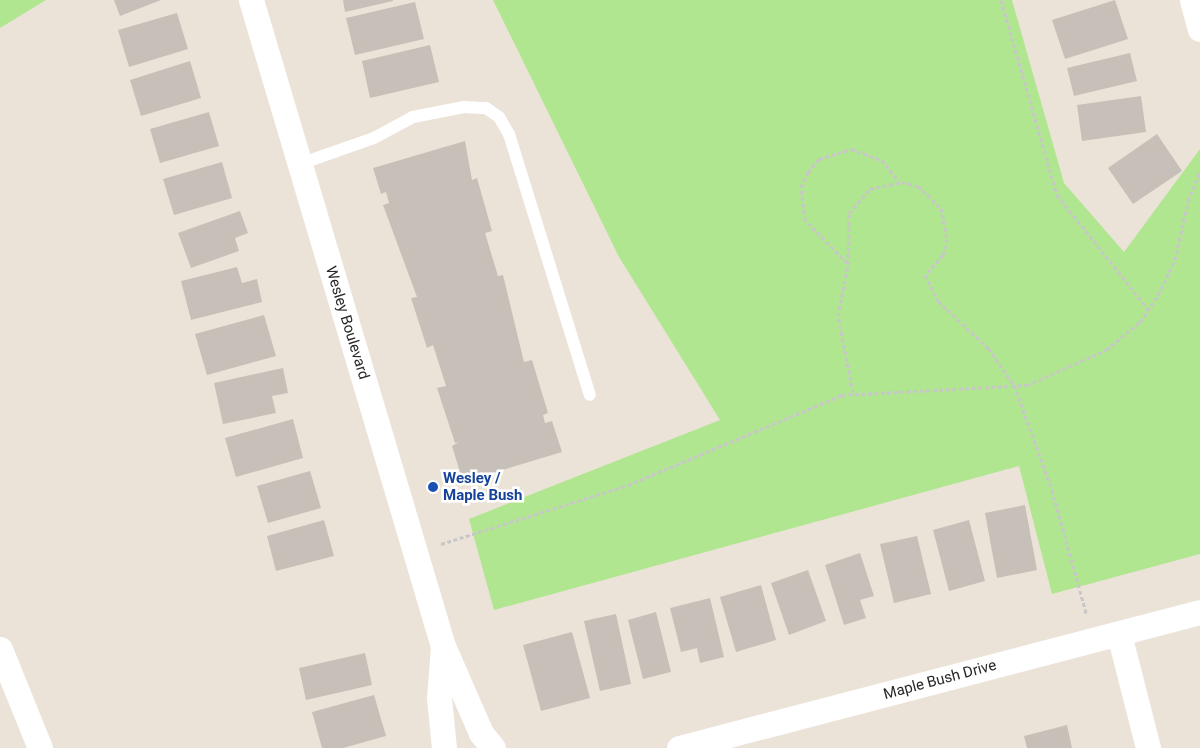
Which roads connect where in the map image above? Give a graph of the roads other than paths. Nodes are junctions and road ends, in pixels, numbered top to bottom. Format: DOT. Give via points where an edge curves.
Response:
graph roads {
  1 [pos="251,0"];
  2 [pos="1192,0"];
  3 [pos="1200,29"];
  4 [pos="300,164"];
  5 [pos="590,394"];
  6 [pos="1200,612"];
  7 [pos="1119,634"];
  8 [pos="443,646"];
  9 [pos="0,649"];
  10 [pos="40,748"];
  11 [pos="444,748"];
  12 [pos="493,748"];
  13 [pos="679,748"];
  14 [pos="1148,748"];
  1 -- 4 [label="street, Wesley Boulevard"];
  2 -- 3 [label="street"];
  4 -- 5 [label="lane" via="374,138 413,117 464,107 486,108 499,117 509,134"];
  4 -- 8 [label="street, Wesley Boulevard"];
  6 -- 7 [label="street, Maple Bush Drive"];
  7 -- 13 [label="street, Maple Bush Drive"];
  7 -- 14 [label="street"];
  8 -- 11 [label="street, Wesley Boulevard" via="439,698"];
  8 -- 12 [label="street, Wesley Boulevard" via="481,734"];
  9 -- 10 [label="street"];
}
